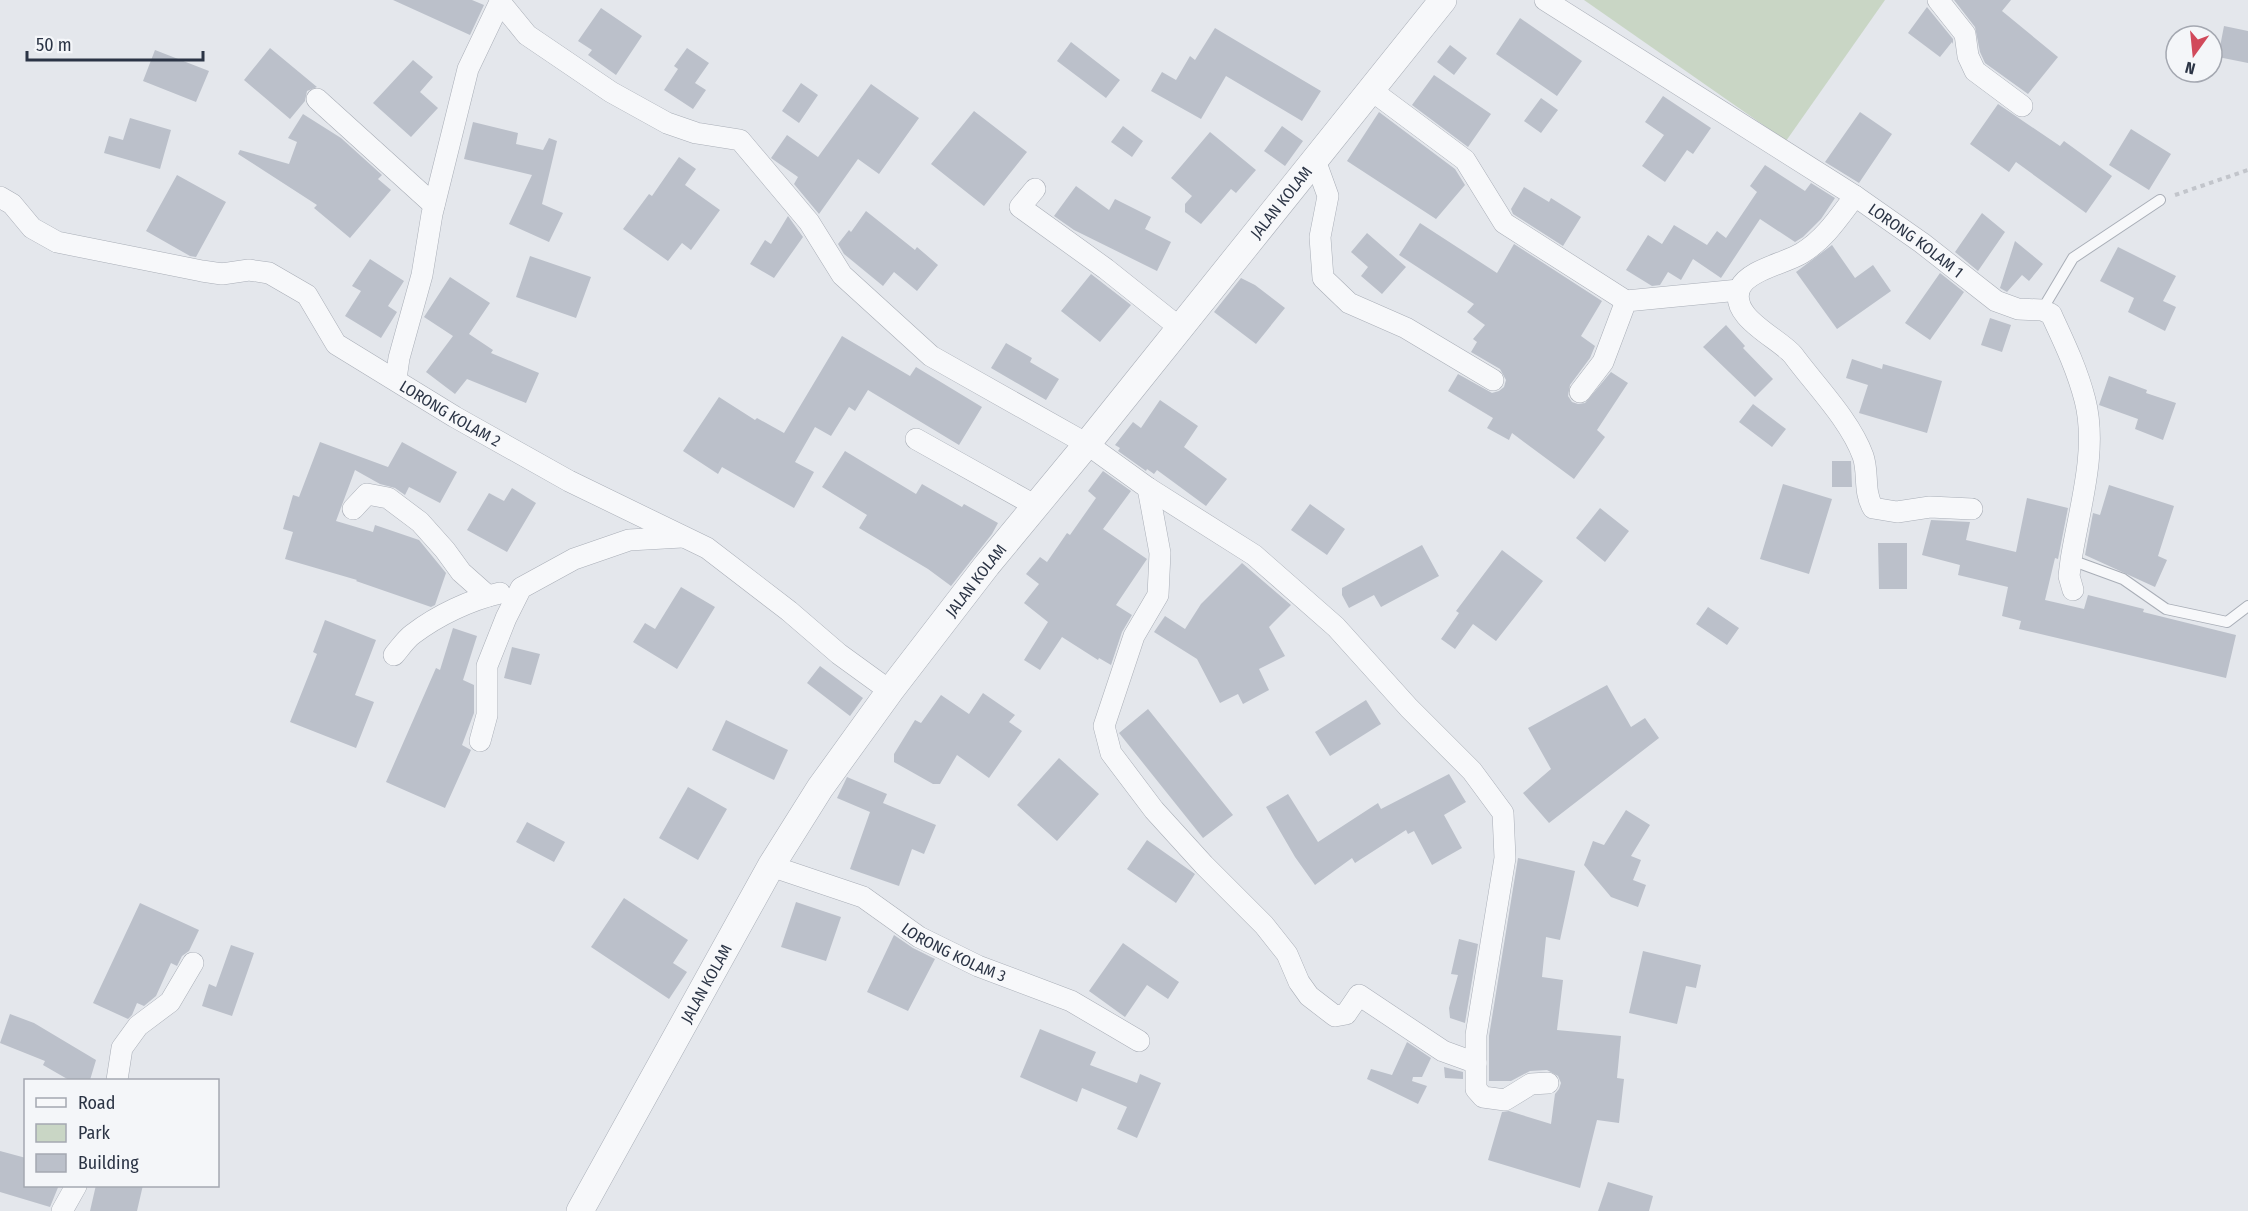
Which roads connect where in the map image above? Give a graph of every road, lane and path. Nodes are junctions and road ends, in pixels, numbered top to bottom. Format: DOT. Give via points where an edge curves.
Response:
graph roads {
  1 [pos="1443,0"];
  2 [pos="1545,0"];
  3 [pos="1938,0"];
  4 [pos="501,1"];
  5 [pos="1371,90"];
  6 [pos="317,99"];
  7 [pos="2022,106"];
  8 [pos="1315,160"];
  9 [pos="2248,170"];
  10 [pos="1035,189"];
  11 [pos="1855,196"];
  12 [pos="0,197"];
  13 [pos="2160,200"];
  14 [pos="434,205"];
  15 [pos="1739,290"];
  16 [pos="1626,301"];
  17 [pos="2042,310"];
  18 [pos="1180,328"];
  19 [pos="396,379"];
  20 [pos="1493,380"];
  21 [pos="1580,392"];
  22 [pos="916,439"];
  23 [pos="1086,444"];
  24 [pos="1148,488"];
  25 [pos="1034,505"];
  26 [pos="354,509"];
  27 [pos="1972,509"];
  28 [pos="685,536"];
  29 [pos="2071,560"];
  30 [pos="521,588"];
  31 [pos="2073,590"];
  32 [pos="488,596"];
  33 [pos="2248,606"];
  34 [pos="394,655"];
  35 [pos="890,691"];
  36 [pos="480,741"];
  37 [pos="771,866"];
  38 [pos="193,963"];
  39 [pos="1139,1041"];
  40 [pos="1476,1063"];
  41 [pos="117,1079"];
  42 [pos="1548,1083"];
  43 [pos="75,1187"];
  44 [pos="62,1211"];
  45 [pos="580,1211"];
  1 -- 5 [label="street, JALAN KOLAM"];
  2 -- 11 [label="street, LORONG KOLAM 1"];
  3 -- 7 [label="street" via="1965,34 1975,71"];
  4 -- 14 [label="street" via="468,69"];
  4 -- 23 [label="street" via="527,35 611,92 667,123 696,133 740,140 809,222 842,275 931,356"];
  5 -- 8 [label="street, JALAN KOLAM"];
  5 -- 16 [label="street" via="1465,160 1504,223"];
  6 -- 14 [label="street"];
  8 -- 18 [label="street, JALAN KOLAM"];
  8 -- 20 [label="street" via="1328,196 1320,237 1323,278 1348,303 1406,328"];
  9 -- 13 [label="path"];
  10 -- 18 [label="street" via="1020,207"];
  11 -- 15 [label="street" via="1824,236 1802,253 1747,278"];
  11 -- 17 [label="street, LORONG KOLAM 1" via="1923,243 1995,301 2018,309"];
  12 -- 19 [label="street, LORONG KOLAM 2" via="12,204 32,228 57,242 202,272 268,273 306,295 336,344"];
  13 -- 17 [label="lane" via="2073,258"];
  14 -- 19 [label="street" via="422,275"];
  15 -- 16 [label="street"];
  15 -- 27 [label="street" via="1741,308 1760,330 1789,350 1846,425 1863,457 1867,498 1873,508 1897,512 1953,506"];
  16 -- 21 [label="street" via="1603,362"];
  17 -- 29 [label="street" via="2051,314 2073,361 2085,402 2088,466"];
  18 -- 23 [label="street, JALAN KOLAM"];
  19 -- 28 [label="street, LORONG KOLAM 2" via="558,475"];
  22 -- 25 [label="street"];
  23 -- 24 [label="street"];
  23 -- 25 [label="street, JALAN KOLAM"];
  24 -- 40 [label="street" via="1254,555 1336,627 1408,708 1472,771 1503,813 1505,858 1476,1035"];
  24 -- 40 [label="street" via="1161,553 1158,595 1134,636 1104,726 1111,753 1154,810 1264,925 1287,954 1309,996 1335,1016 1346,1014 1359,995 1443,1051"];
  25 -- 35 [label="street, JALAN KOLAM"];
  26 -- 32 [label="street" via="367,494 388,498 420,522 461,572"];
  28 -- 30 [label="street" via="629,540 574,559"];
  28 -- 35 [label="street, LORONG KOLAM 2" via="707,548"];
  29 -- 31 [label="street" via="2069,576"];
  29 -- 33 [label="lane" via="2123,579 2166,609 2227,622"];
  30 -- 32 [label="street"];
  30 -- 36 [label="street" via="487,666 487,715"];
  32 -- 34 [label="street" via="440,616 412,635"];
  35 -- 37 [label="street, JALAN KOLAM" via="820,788"];
  37 -- 39 [label="street, LORONG KOLAM 3" via="863,897 919,937 978,966 1071,1001"];
  37 -- 45 [label="street, JALAN KOLAM"];
  38 -- 41 [label="street" via="170,1002 138,1026 122,1048"];
  40 -- 42 [label="street" via="1476,1089 1483,1097 1505,1100 1531,1084"];
  43 -- 44 [label="street"];
}
